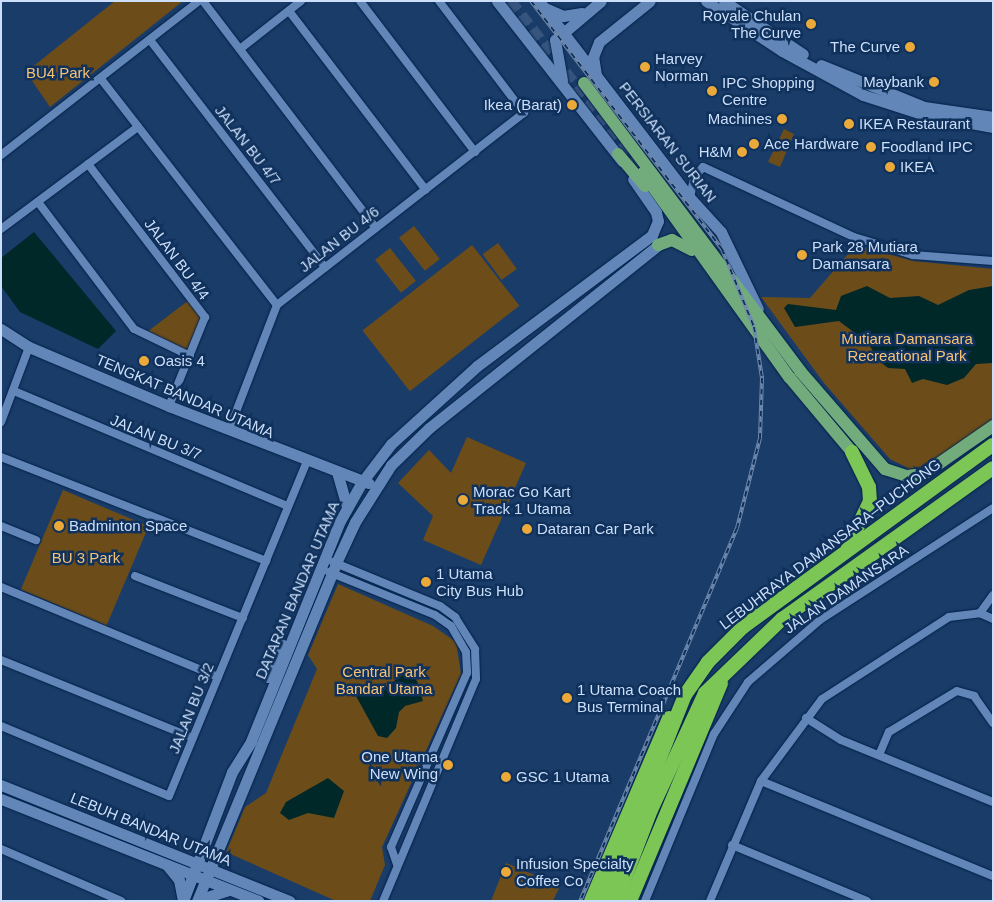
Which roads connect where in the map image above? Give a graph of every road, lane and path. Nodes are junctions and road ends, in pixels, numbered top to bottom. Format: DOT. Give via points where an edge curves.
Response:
graph roads {
  1 [pos="199,1"];
  2 [pos="203,1"];
  3 [pos="301,1"];
  4 [pos="360,1"];
  5 [pos="439,1"];
  6 [pos="497,1"];
  7 [pos="601,1"];
  8 [pos="650,1"];
  9 [pos="706,1"];
  10 [pos="724,1"];
  11 [pos="540,3"];
  12 [pos="288,11"];
  13 [pos="586,12"];
  14 [pos="562,31"];
  15 [pos="150,40"];
  16 [pos="240,49"];
  17 [pos="596,77"];
  18 [pos="101,79"];
  19 [pos="584,83"];
  20 [pos="563,84"];
  21 [pos="993,116"];
  22 [pos="138,127"];
  23 [pos="993,127"];
  24 [pos="475,152"];
  25 [pos="618,154"];
  26 [pos="1,155"];
  27 [pos="88,164"];
  28 [pos="643,173"];
  29 [pos="426,190"];
  30 [pos="690,198"];
  31 [pos="38,202"];
  32 [pos="678,226"];
  33 [pos="376,228"];
  34 [pos="1,229"];
  35 [pos="658,245"];
  36 [pos="993,261"];
  37 [pos="707,264"];
  38 [pos="325,267"];
  39 [pos="277,304"];
  40 [pos="758,310"];
  41 [pos="1,329"];
  42 [pos="30,347"];
  43 [pos="190,356"];
  44 [pos="14,391"];
  45 [pos="169,406"];
  46 [pos="1,422"];
  47 [pos="993,426"];
  48 [pos="229,430"];
  49 [pos="993,445"];
  50 [pos="852,452"];
  51 [pos="1,457"];
  52 [pos="307,462"];
  53 [pos="993,468"];
  54 [pos="371,469"];
  55 [pos="337,472"];
  56 [pos="993,474"];
  57 [pos="976,480"];
  58 [pos="362,482"];
  59 [pos="374,490"];
  60 [pos="288,506"];
  61 [pos="347,508"];
  62 [pos="993,508"];
  63 [pos="340,521"];
  64 [pos="1,526"];
  65 [pos="36,540"];
  66 [pos="844,554"];
  67 [pos="266,561"];
  68 [pos="322,563"];
  69 [pos="334,568"];
  70 [pos="135,576"];
  71 [pos="2,591"];
  72 [pos="993,595"];
  73 [pos="980,613"];
  74 [pos="243,618"];
  75 [pos="993,619"];
  76 [pos="1,660"];
  77 [pos="724,675"];
  78 [pos="218,677"];
  79 [pos="685,695"];
  80 [pos="806,718"];
  81 [pos="993,723"];
  82 [pos="1,726"];
  83 [pos="193,738"];
  84 [pos="879,755"];
  85 [pos="232,772"];
  86 [pos="761,781"];
  87 [pos="1,785"];
  88 [pos="1,799"];
  89 [pos="993,802"];
  90 [pos="646,807"];
  91 [pos="206,842"];
  92 [pos="732,845"];
  93 [pos="220,846"];
  94 [pos="1,849"];
  95 [pos="178,856"];
  96 [pos="166,863"];
  97 [pos="396,864"];
  98 [pos="196,869"];
  99 [pos="208,874"];
  100 [pos="993,876"];
  101 [pos="234,878"];
  102 [pos="234,890"];
  103 [pos="197,900"];
  104 [pos="121,901"];
  105 [pos="183,901"];
  106 [pos="259,901"];
  107 [pos="290,901"];
  108 [pos="383,901"];
  109 [pos="591,901"];
  110 [pos="603,901"];
  111 [pos="616,901"];
  112 [pos="630,901"];
  113 [pos="645,901"];
  114 [pos="710,901"];
  115 [pos="867,901"];
  1 -- 15 [label="street"];
  2 -- 16 [label="street"];
  3 -- 12 [label="street"];
  4 -- 24 [label="street"];
  5 -- 24 [label="street, JALAN BU 4/6" via="524,113"];
  6 -- 20 [label="main road, DATARAN BANDAR UTAMA"];
  7 -- 13 [label="main road"];
  8 -- 17 [label="main road" via="599,42 593,57"];
  9 -- 23 [label="main road" via="782,51 863,95 922,114"];
  10 -- 21 [label="main road" via="809,58 864,86 924,107"];
  11 -- 13 [label="main road" via="563,16"];
  11 -- 14 [label="main road, PERSIARAN SURIAN"];
  12 -- 16 [label="street"];
  12 -- 29 [label="street"];
  13 -- 14 [label="main road"];
  14 -- 17 [label="main road, PERSIARAN SURIAN"];
  14 -- 20 [label="main road" via="554,46"];
  15 -- 18 [label="street"];
  15 -- 38 [label="street, JALAN BU 4/7"];
  16 -- 33 [label="street"];
  17 -- 30 [label="main road, PERSIARAN SURIAN"];
  18 -- 22 [label="street"];
  18 -- 26 [label="street"];
  19 -- 40 [label="main road, PERSIARAN SURIAN"];
  20 -- 25 [label="main road, DATARAN BANDAR UTAMA"];
  22 -- 27 [label="street"];
  22 -- 39 [label="street"];
  24 -- 29 [label="street, JALAN BU 4/6"];
  25 -- 32 [label="main road"];
  25 -- 54 [label="main road, DATARAN BANDAR UTAMA" via="656,212 652,235 477,366 425,411"];
  27 -- 31 [label="street"];
  27 -- 43 [label="street, JALAN BU 4/4" via="205,317"];
  28 -- 32 [label="main road"];
  29 -- 33 [label="street, JALAN BU 4/6"];
  30 -- 36 [label="street" via="694,178 703,167 854,237 913,255"];
  30 -- 40 [label="main road, PERSIARAN SURIAN" via="731,246"];
  31 -- 34 [label="street"];
  31 -- 43 [label="street" via="134,329"];
  32 -- 37 [label="main road"];
  33 -- 38 [label="street, JALAN BU 4/6"];
  35 -- 37 [label="main road" via="677,241"];
  35 -- 59 [label="main road, DATARAN BANDAR UTAMA" via="429,428"];
  37 -- 50 [label="main road" via="790,378"];
  38 -- 39 [label="street, JALAN BU 4/6"];
  39 -- 48 [label="street"];
  40 -- 47 [label="main road, PERSIARAN SURIAN" via="800,371 885,469 907,476 924,474"];
  41 -- 42 [label="main road, TENGKAT BANDAR UTAMA"];
  42 -- 44 [label="street"];
  42 -- 45 [label="main road, TENGKAT BANDAR UTAMA"];
  43 -- 45 [label="street, JALAN BU 4/4"];
  44 -- 46 [label="street"];
  44 -- 60 [label="street, JALAN BU 3/7"];
  45 -- 48 [label="main road, TENGKAT BANDAR UTAMA"];
  48 -- 52 [label="main road, TENGKAT BANDAR UTAMA"];
  49 -- 66 [label="highway, LEBUHRAYA DAMANSARA–PUCHONG"];
  50 -- 66 [label="highway" via="863,471 870,501"];
  51 -- 67 [label="street"];
  52 -- 55 [label="main road, TENGKAT BANDAR UTAMA"];
  52 -- 60 [label="street, JALAN BU 3/2"];
  53 -- 57 [label="highway, LEBUHRAYA DAMANSARA–PUCHONG"];
  54 -- 55 [label="main road"];
  54 -- 58 [label="main road, DATARAN BANDAR UTAMA"];
  55 -- 58 [label="main road, TENGKAT BANDAR UTAMA"];
  55 -- 61 [label="main road"];
  56 -- 57 [label="highway"];
  57 -- 77 [label="highway, LEBUHRAYA DAMANSARA–PUCHONG" via="782,619"];
  58 -- 59 [label="main road, TENGKAT BANDAR UTAMA"];
  58 -- 61 [label="main road, DATARAN BANDAR UTAMA"];
  59 -- 69 [label="main road, DATARAN BANDAR UTAMA"];
  60 -- 67 [label="street, JALAN BU 3/2"];
  61 -- 63 [label="main road, DATARAN BANDAR UTAMA"];
  62 -- 113 [label="street, JALAN DAMANSARA" via="820,620 748,682 711,741"];
  63 -- 68 [label="main road, DATARAN BANDAR UTAMA"];
  63 -- 85 [label="main road" via="329,531 316,558"];
  64 -- 65 [label="street"];
  66 -- 79 [label="highway, LEBUHRAYA DAMANSARA–PUCHONG" via="743,627 708,662"];
  67 -- 74 [label="street, JALAN BU 3/2"];
  68 -- 69 [label="street"];
  68 -- 69 [label="street"];
  68 -- 85 [label="main road, DATARAN BANDAR UTAMA" via="251,741"];
  69 -- 93 [label="main road, DATARAN BANDAR UTAMA"];
  69 -- 97 [label="street" via="435,615 450,626 466,652 464,682 391,847"];
  69 -- 97 [label="street" via="440,606 455,616 475,648 476,679"];
  70 -- 74 [label="street"];
  71 -- 78 [label="street"];
  72 -- 73 [label="street"];
  73 -- 75 [label="street"];
  73 -- 80 [label="street" via="949,617 843,682"];
  74 -- 78 [label="street, JALAN BU 3/2"];
  76 -- 83 [label="street"];
  77 -- 90 [label="highway, LEBUHRAYA DAMANSARA–PUCHONG" via="705,693"];
  77 -- 112 [label="highway"];
  78 -- 83 [label="street, JALAN BU 3/2"];
  79 -- 90 [label="highway, LEBUHRAYA DAMANSARA–PUCHONG"];
  79 -- 109 [label="highway" via="665,722"];
  80 -- 84 [label="street"];
  80 -- 86 [label="street"];
  81 -- 84 [label="street" via="974,696 957,692 889,732"];
  82 -- 83 [label="street, JALAN BU 3/2" via="166,796 172,793"];
  84 -- 89 [label="street"];
  85 -- 91 [label="main road, DATARAN BANDAR UTAMA"];
  86 -- 92 [label="street"];
  86 -- 100 [label="street"];
  87 -- 95 [label="main road, LEBUH BANDAR UTAMA"];
  88 -- 96 [label="main road, LEBUH BANDAR UTAMA"];
  90 -- 110 [label="highway, LEBUHRAYA DAMANSARA–PUCHONG"];
  90 -- 111 [label="highway, LEBUHRAYA DAMANSARA–PUCHONG"];
  91 -- 95 [label="main road"];
  91 -- 98 [label="main road, DATARAN BANDAR UTAMA"];
  92 -- 114 [label="street"];
  92 -- 115 [label="street"];
  93 -- 99 [label="main road, DATARAN BANDAR UTAMA"];
  93 -- 101 [label="main road" via="221,859"];
  94 -- 104 [label="street"];
  95 -- 98 [label="main road, LEBUH BANDAR UTAMA"];
  96 -- 98 [label="main road, LEBUH BANDAR UTAMA"];
  96 -- 105 [label="main road" via="179,880"];
  97 -- 108 [label="street"];
  98 -- 99 [label="main road, LEBUH BANDAR UTAMA"];
  98 -- 105 [label="main road, DATARAN BANDAR UTAMA"];
  99 -- 101 [label="main road, LEBUH BANDAR UTAMA"];
  99 -- 102 [label="main road, LEBUH BANDAR UTAMA"];
  99 -- 103 [label="main road, DATARAN BANDAR UTAMA"];
  101 -- 107 [label="main road, LEBUH BANDAR UTAMA"];
  102 -- 103 [label="main road"];
  102 -- 106 [label="main road, LEBUH BANDAR UTAMA"];
}
